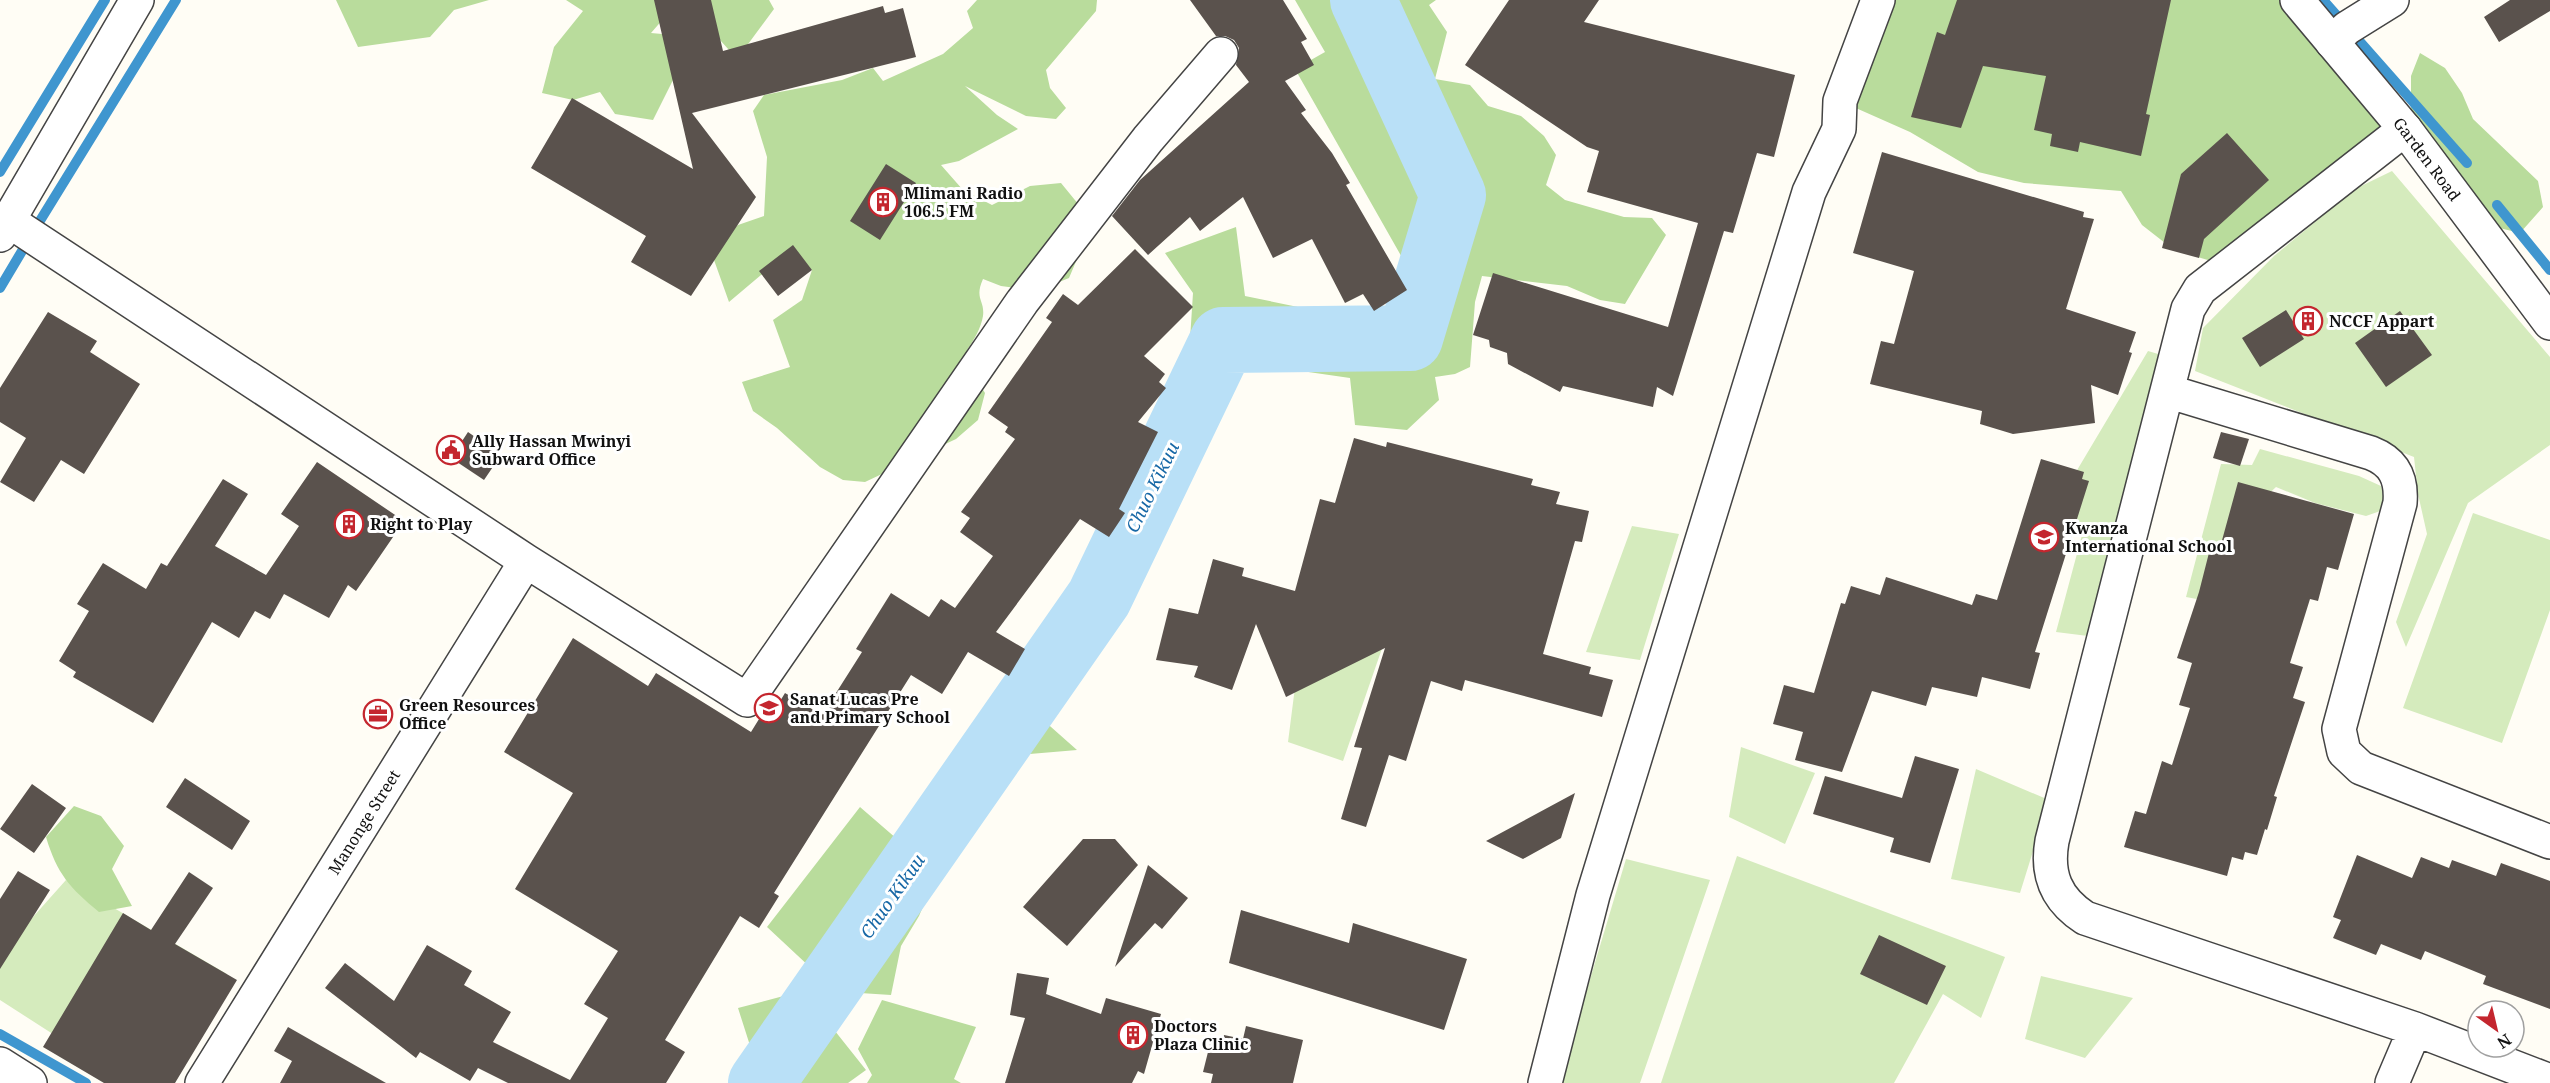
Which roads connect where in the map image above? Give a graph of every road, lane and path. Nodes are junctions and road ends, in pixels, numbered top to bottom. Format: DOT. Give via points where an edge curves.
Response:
graph roads {
  1 [pos="136,0"];
  2 [pos="1878,0"];
  3 [pos="2297,0"];
  4 [pos="2391,0"];
  5 [pos="2332,42"];
  6 [pos="1221,54"];
  7 [pos="2405,129"];
  8 [pos="4,228"];
  9 [pos="2550,323"];
  10 [pos="2168,391"];
  11 [pos="526,561"];
  12 [pos="2550,842"];
  13 [pos="2415,1029"];
  14 [pos="0,1064"];
  15 [pos="2550,1081"];
  16 [pos="30,1083"];
  17 [pos="202,1083"];
  18 [pos="1545,1083"];
  19 [pos="2392,1083"];
  1 -- 8 [label="street"];
  2 -- 18 [label="street" via="1840,101 1839,129 1805,204 1593,895"];
  3 -- 5 [label="street, Garden Road"];
  4 -- 5 [label="street"];
  5 -- 7 [label="street, Garden Road"];
  6 -- 11 [label="street" via="1148,139 1022,302 747,700"];
  7 -- 9 [label="street, Garden Road"];
  7 -- 10 [label="street" via="2200,290 2188,309"];
  8 -- 11 [label="street"];
  10 -- 12 [label="street" via="2371,453 2392,466 2399,477 2400,502 2339,729 2344,752 2361,768"];
  10 -- 13 [label="street" via="2052,841 2051,877 2058,894 2085,918"];
  11 -- 17 [label="street, Manonge Street"];
  13 -- 15 [label="street"];
  13 -- 19 [label="street"];
  14 -- 16 [label="street"];
}
